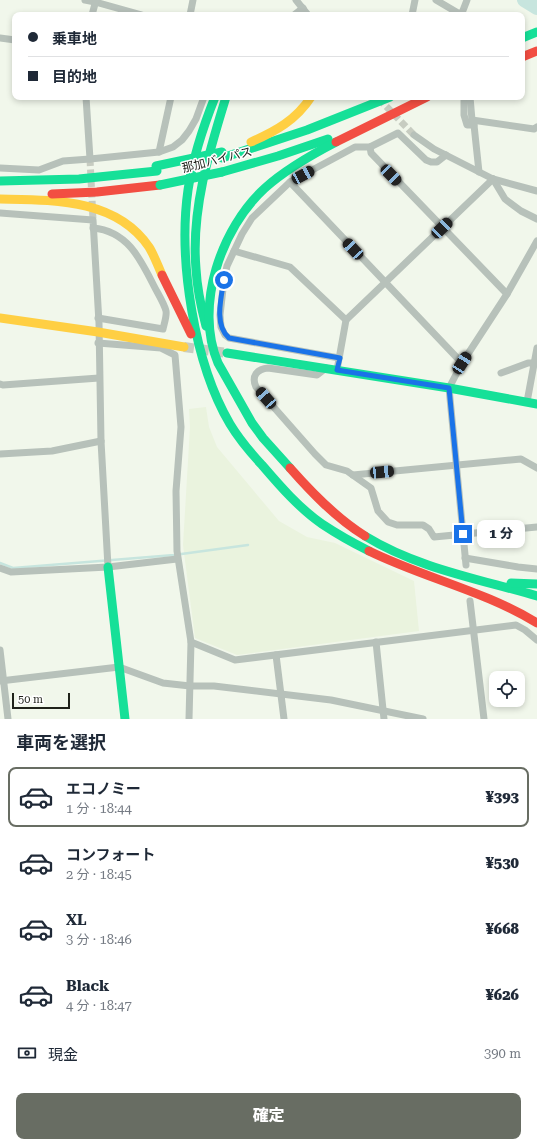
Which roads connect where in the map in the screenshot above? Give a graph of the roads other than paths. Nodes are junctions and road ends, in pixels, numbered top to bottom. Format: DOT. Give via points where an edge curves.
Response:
graph roads {
  1 [pos="85,0"];
  2 [pos="193,0"];
  3 [pos="296,0"];
  4 [pos="415,0"];
  5 [pos="436,0"];
  6 [pos="467,0"];
  7 [pos="95,1"];
  8 [pos="303,8"];
  9 [pos="93,12"];
  10 [pos="132,12"];
  11 [pos="191,12"];
  12 [pos="298,12"];
  13 [pos="306,12"];
  14 [pos="413,12"];
  15 [pos="457,12"];
  16 [pos="462,12"];
  17 [pos="537,32"];
  18 [pos="525,37"];
  19 [pos="0,38"];
  20 [pos="12,40"];
  21 [pos="537,51"];
  22 [pos="525,56"];
  23 [pos="86,100"];
  24 [pos="170,100"];
  25 [pos="203,100"];
  26 [pos="214,100"];
  27 [pos="225,100"];
  28 [pos="309,100"];
  29 [pos="383,100"];
  30 [pos="420,100"];
  31 [pos="421,100"];
  32 [pos="464,100"];
  33 [pos="470,100"];
  34 [pos="473,122"];
  35 [pos="537,128"];
  36 [pos="414,135"];
  37 [pos="370,147"];
  38 [pos="159,152"];
  39 [pos="446,154"];
  40 [pos="222,155"];
  41 [pos="90,159"];
  42 [pos="0,168"];
  43 [pos="479,172"];
  44 [pos="493,180"];
  45 [pos="0,181"];
  46 [pos="290,182"];
  47 [pos="537,191"];
  48 [pos="0,194"];
  49 [pos="43,197"];
  50 [pos="0,199"];
  51 [pos="0,213"];
  52 [pos="537,219"];
  53 [pos="93,228"];
  54 [pos="442,228"];
  55 [pos="537,241"];
  56 [pos="234,251"];
  57 [pos="385,282"];
  58 [pos="507,294"];
  59 [pos="0,318"];
  60 [pos="98,318"];
  61 [pos="346,320"];
  62 [pos="98,332"];
  63 [pos="98,343"];
  64 [pos="184,346"];
  65 [pos="537,348"];
  66 [pos="227,353"];
  67 [pos="215,355"];
  68 [pos="340,358"];
  69 [pos="204,361"];
  70 [pos="462,363"];
  71 [pos="535,363"];
  72 [pos="326,368"];
  73 [pos="337,370"];
  74 [pos="501,373"];
  75 [pos="99,378"];
  76 [pos="0,384"];
  77 [pos="449,388"];
  78 [pos="527,402"];
  79 [pos="537,404"];
  80 [pos="101,441"];
  81 [pos="0,454"];
  82 [pos="456,466"];
  83 [pos="537,468"];
  84 [pos="353,475"];
  85 [pos="537,527"];
  86 [pos="463,534"];
  87 [pos="177,555"];
  88 [pos="108,563"];
  89 [pos="435,567"];
  90 [pos="0,568"];
  91 [pos="537,569"];
  92 [pos="431,577"];
  93 [pos="537,584"];
  94 [pos="537,596"];
  95 [pos="470,601"];
  96 [pos="537,604"];
  97 [pos="537,623"];
  98 [pos="473,630"];
  99 [pos="537,640"];
  100 [pos="191,642"];
  101 [pos="376,642"];
  102 [pos="0,650"];
  103 [pos="276,655"];
  104 [pos="119,667"];
  105 [pos="2,681"];
  106 [pos="190,686"];
  107 [pos="281,694"];
  108 [pos="384,711"];
  109 [pos="8,719"];
  110 [pos="125,719"];
  111 [pos="188,719"];
  112 [pos="284,719"];
  113 [pos="384,719"];
  114 [pos="423,719"];
  115 [pos="484,719"];
  1 -- 7 [label="street"];
  2 -- 11 [label="street"];
  3 -- 8 [label="street"];
  4 -- 14 [label="street"];
  5 -- 15 [label="street"];
  6 -- 16 [label="street"];
  7 -- 9 [label="street"];
  7 -- 10 [label="street"];
  8 -- 12 [label="street"];
  8 -- 13 [label="street"];
  17 -- 18 [label="main road"];
  19 -- 20 [label="street"];
  21 -- 22 [label="main road"];
  23 -- 41 [label="street"];
  24 -- 38 [label="street"];
  25 -- 38 [label="street" via="196,119 182,140 173,147"];
  26 -- 69 [label="main road" via="192,169 185,233 190,298"];
  27 -- 67 [label="main road" via="206,161 196,222 195,262 199,301"];
  28 -- 40 [label="main road" via="287,124"];
  29 -- 40 [label="main road, 那加バイパス" via="293,136"];
  30 -- 49 [label="main road, 那加バイパス, bridge" via="335,136 222,172 160,185"];
  31 -- 67 [label="main road" via="306,158 268,185 253,200 230,233 216,268 210,304 211,336"];
  32 -- 34 [label="street" via="465,121 467,125"];
  33 -- 34 [label="street"];
  34 -- 35 [label="street"];
  34 -- 43 [label="street"];
  36 -- 39 [label="street"];
  37 -- 39 [label="street" via="398,133 426,160 437,162"];
  37 -- 46 [label="street" via="355,147"];
  37 -- 54 [label="street" via="371,153"];
  38 -- 41 [label="street"];
  39 -- 43 [label="street"];
  40 -- 45 [label="main road, 那加バイパス" via="120,176 74,180"];
  41 -- 42 [label="street" via="63,161 39,170"];
  43 -- 44 [label="street"];
  44 -- 47 [label="street"];
  44 -- 52 [label="street" via="505,199 522,212"];
  44 -- 54 [label="street"];
  46 -- 56 [label="street" via="252,218"];
  46 -- 57 [label="street"];
  48 -- 49 [label="main road, 那加バイパス"];
  49 -- 50 [label="main road"];
  49 -- 69 [label="main road" via="77,203 115,216 141,236 156,260"];
  51 -- 53 [label="street" via="93,220"];
  53 -- 60 [label="street"];
  53 -- 60 [label="street" via="119,236 136,253 166,312 163,329"];
  54 -- 57 [label="street"];
  54 -- 58 [label="street"];
  55 -- 58 [label="street"];
  56 -- 61 [label="street" via="290,266"];
  56 -- 68 [label="street" via="227,266 221,297 221,327 225,334 229,338"];
  57 -- 61 [label="street"];
  57 -- 70 [label="street"];
  58 -- 70 [label="street"];
  59 -- 62 [label="main road"];
  60 -- 62 [label="street"];
  61 -- 68 [label="street"];
  62 -- 63 [label="street"];
  62 -- 64 [label="main road"];
  63 -- 75 [label="street"];
  63 -- 87 [label="street" via="162,348 175,355 181,427 176,491"];
  65 -- 71 [label="street"];
  66 -- 72 [label="main road"];
  67 -- 89 [label="main road" via="260,433 324,504 346,524 377,544"];
  68 -- 73 [label="street"];
  69 -- 92 [label="main road" via="219,402 235,432 294,501 308,514 346,538 388,560"];
  70 -- 77 [label="street"];
  71 -- 74 [label="street"];
  71 -- 78 [label="street"];
  72 -- 73 [label="main road"];
  72 -- 84 [label="street" via="317,375 262,369 257,372 254,382 326,465"];
  73 -- 77 [label="main road"];
  75 -- 76 [label="street"];
  75 -- 80 [label="street"];
  77 -- 78 [label="main road"];
  77 -- 82 [label="street"];
  78 -- 79 [label="main road"];
  80 -- 81 [label="street" via="52,451"];
  80 -- 88 [label="street"];
  82 -- 83 [label="street" via="521,459"];
  82 -- 84 [label="street"];
  82 -- 86 [label="street"];
  84 -- 86 [label="street" via="371,488 378,511 388,522 396,525 423,525 434,536"];
  85 -- 86 [label="street"];
  86 -- 91 [label="street" via="465,562"];
  87 -- 88 [label="street"];
  87 -- 100 [label="street"];
  88 -- 90 [label="street" via="11,572"];
  88 -- 104 [label="main road"];
  89 -- 93 [label="main road" via="507,582"];
  89 -- 94 [label="main road"];
  92 -- 96 [label="main road"];
  92 -- 97 [label="main road" via="485,595"];
  95 -- 98 [label="street"];
  98 -- 99 [label="street" via="516,625"];
  98 -- 101 [label="street"];
  98 -- 115 [label="street"];
  100 -- 103 [label="street" via="235,660"];
  100 -- 106 [label="street"];
  101 -- 103 [label="street"];
  101 -- 108 [label="street"];
  102 -- 105 [label="street"];
  103 -- 107 [label="street"];
  104 -- 105 [label="street"];
  104 -- 106 [label="street" via="162,683"];
  104 -- 110 [label="main road"];
  105 -- 109 [label="street"];
  106 -- 107 [label="street" via="214,686"];
  106 -- 111 [label="street"];
  107 -- 108 [label="street" via="331,700"];
  107 -- 112 [label="street"];
  108 -- 113 [label="street"];
  108 -- 114 [label="street"];
}
